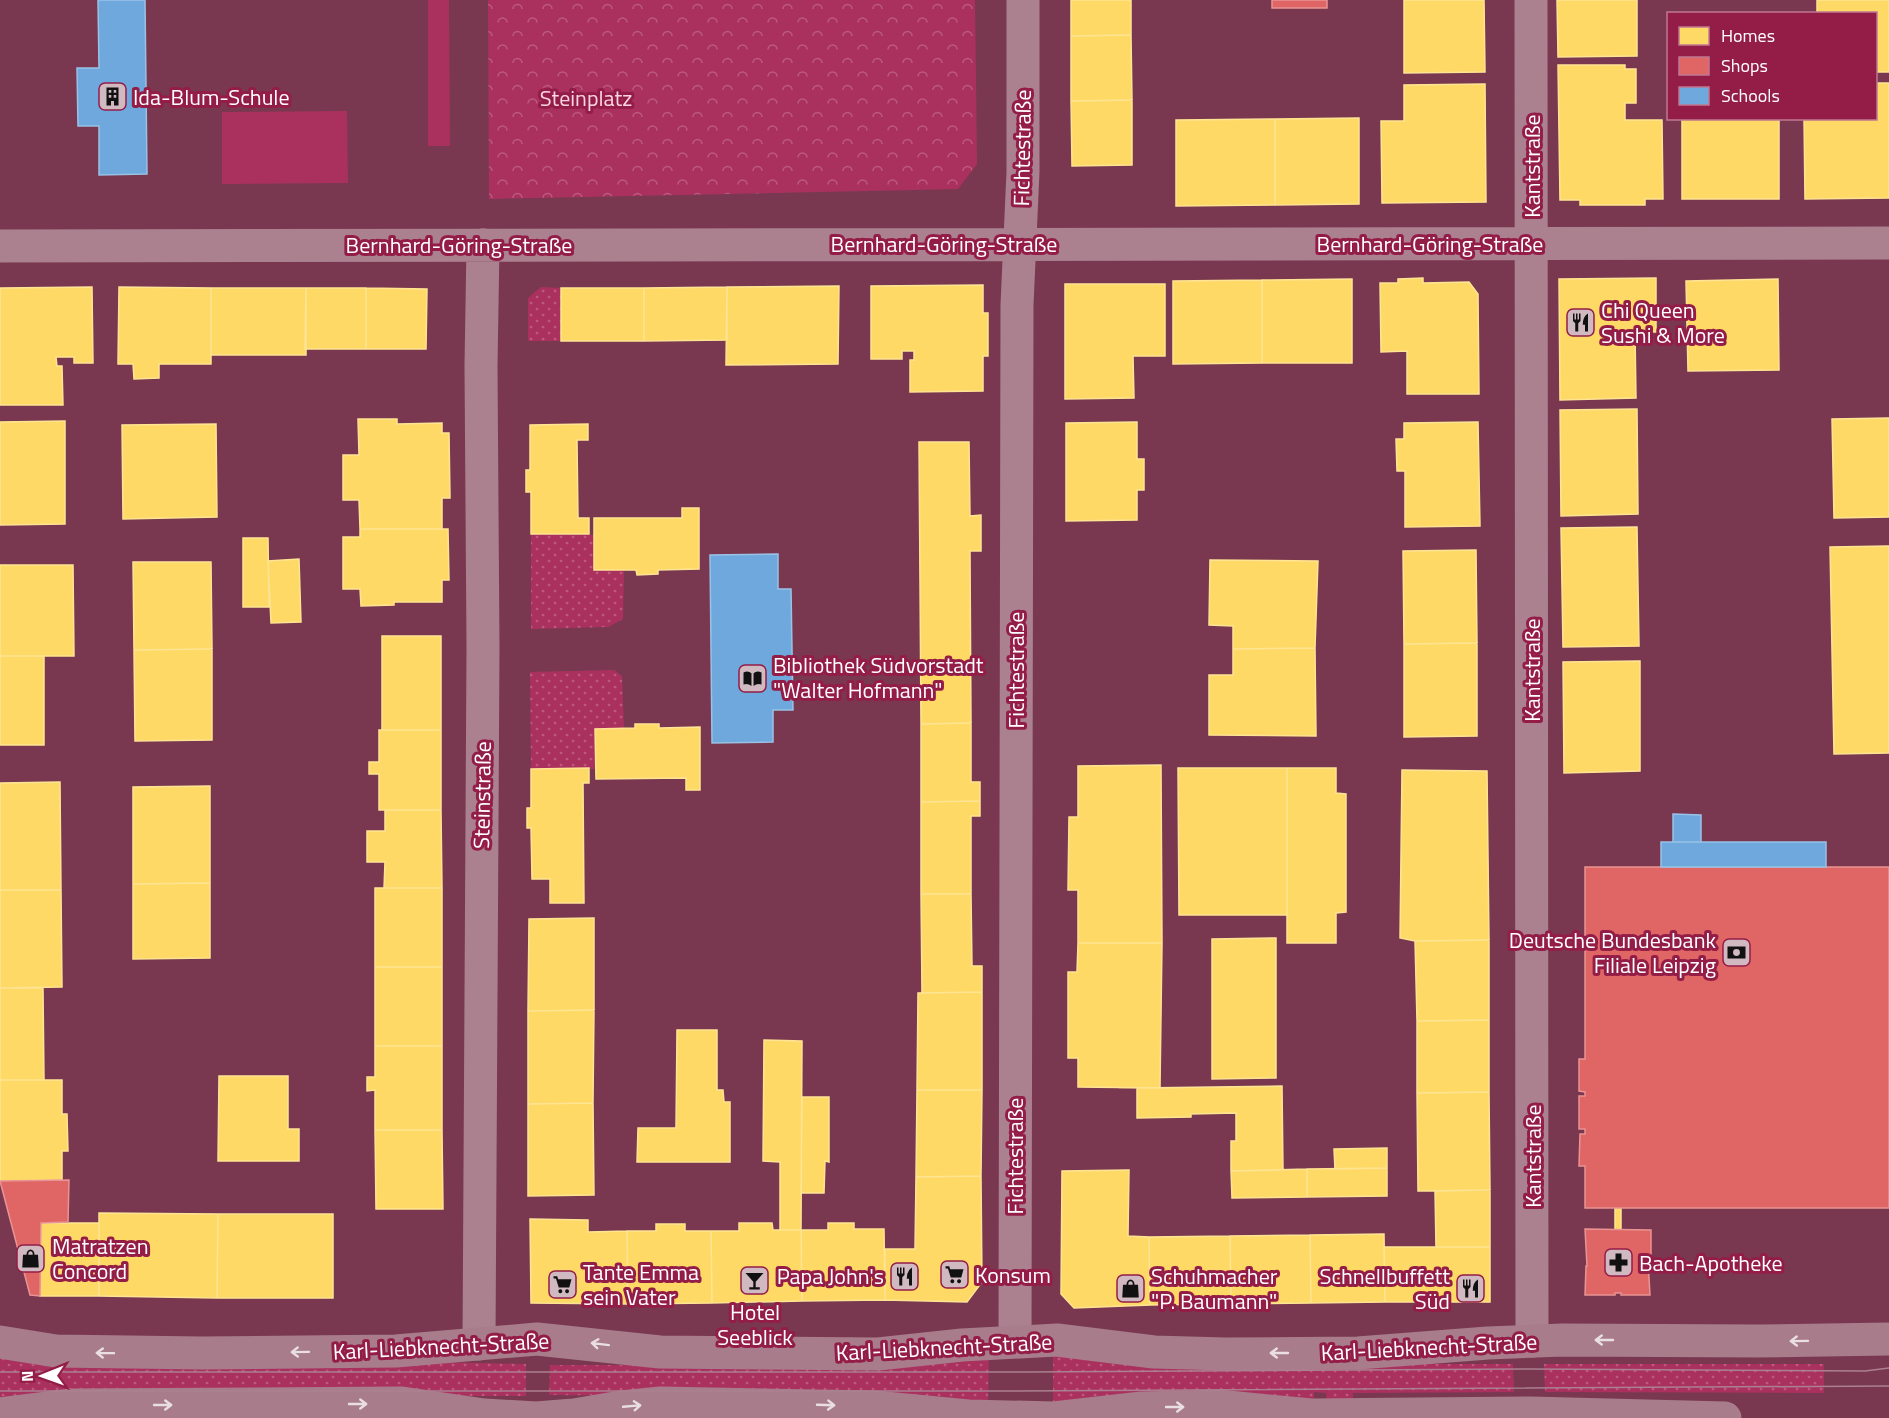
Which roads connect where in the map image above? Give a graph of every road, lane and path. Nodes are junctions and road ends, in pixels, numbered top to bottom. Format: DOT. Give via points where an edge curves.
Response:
graph roads {
  1 [pos="1023,0"];
  2 [pos="1531,0"];
  3 [pos="1889,243"];
  4 [pos="1020,244"];
  5 [pos="1533,244"];
  6 [pos="483,245"];
  7 [pos="0,246"];
  8 [pos="1889,1339"];
  9 [pos="1015,1341"];
  10 [pos="1532,1341"];
  11 [pos="0,1342"];
  12 [pos="479,1344"];
  13 [pos="0,1414"];
  14 [pos="484,1416"];
  15 [pos="1531,1416"];
  16 [pos="1013,1417"];
  17 [pos="1725,1418"];
  1 -- 4 [label="street, Fichtestraße"];
  2 -- 5 [label="street, Kantstraße"];
  3 -- 5 [label="street, Bernhard-Göring-Straße"];
  4 -- 5 [label="street, Bernhard-Göring-Straße"];
  4 -- 6 [label="street, Bernhard-Göring-Straße"];
  4 -- 9 [label="street, Fichtestraße"];
  5 -- 10 [label="street, Kantstraße"];
  6 -- 7 [label="street, Bernhard-Göring-Straße"];
  6 -- 12 [label="street, Steinstraße"];
  8 -- 10 [label="main road, Karl-Liebknecht-Straße, one-way"];
  10 -- 9 [label="main road, Karl-Liebknecht-Straße, one-way" via="1358,1353 1225,1354"];
  9 -- 12 [label="main road, Karl-Liebknecht-Straße, one-way" via="878,1354 660,1352 537,1339"];
  12 -- 11 [label="main road, Karl-Liebknecht-Straße, one-way" via="396,1351 105,1353 56,1351"];
  13 -- 14 [label="main road, one-way" via="70,1405 402,1403"];
  14 -- 16 [label="main road, one-way" via="574,1415 661,1403 874,1407"];
  16 -- 15 [label="main road, one-way" via="1218,1406 1311,1416"];
  15 -- 17 [label="main road"];
}
